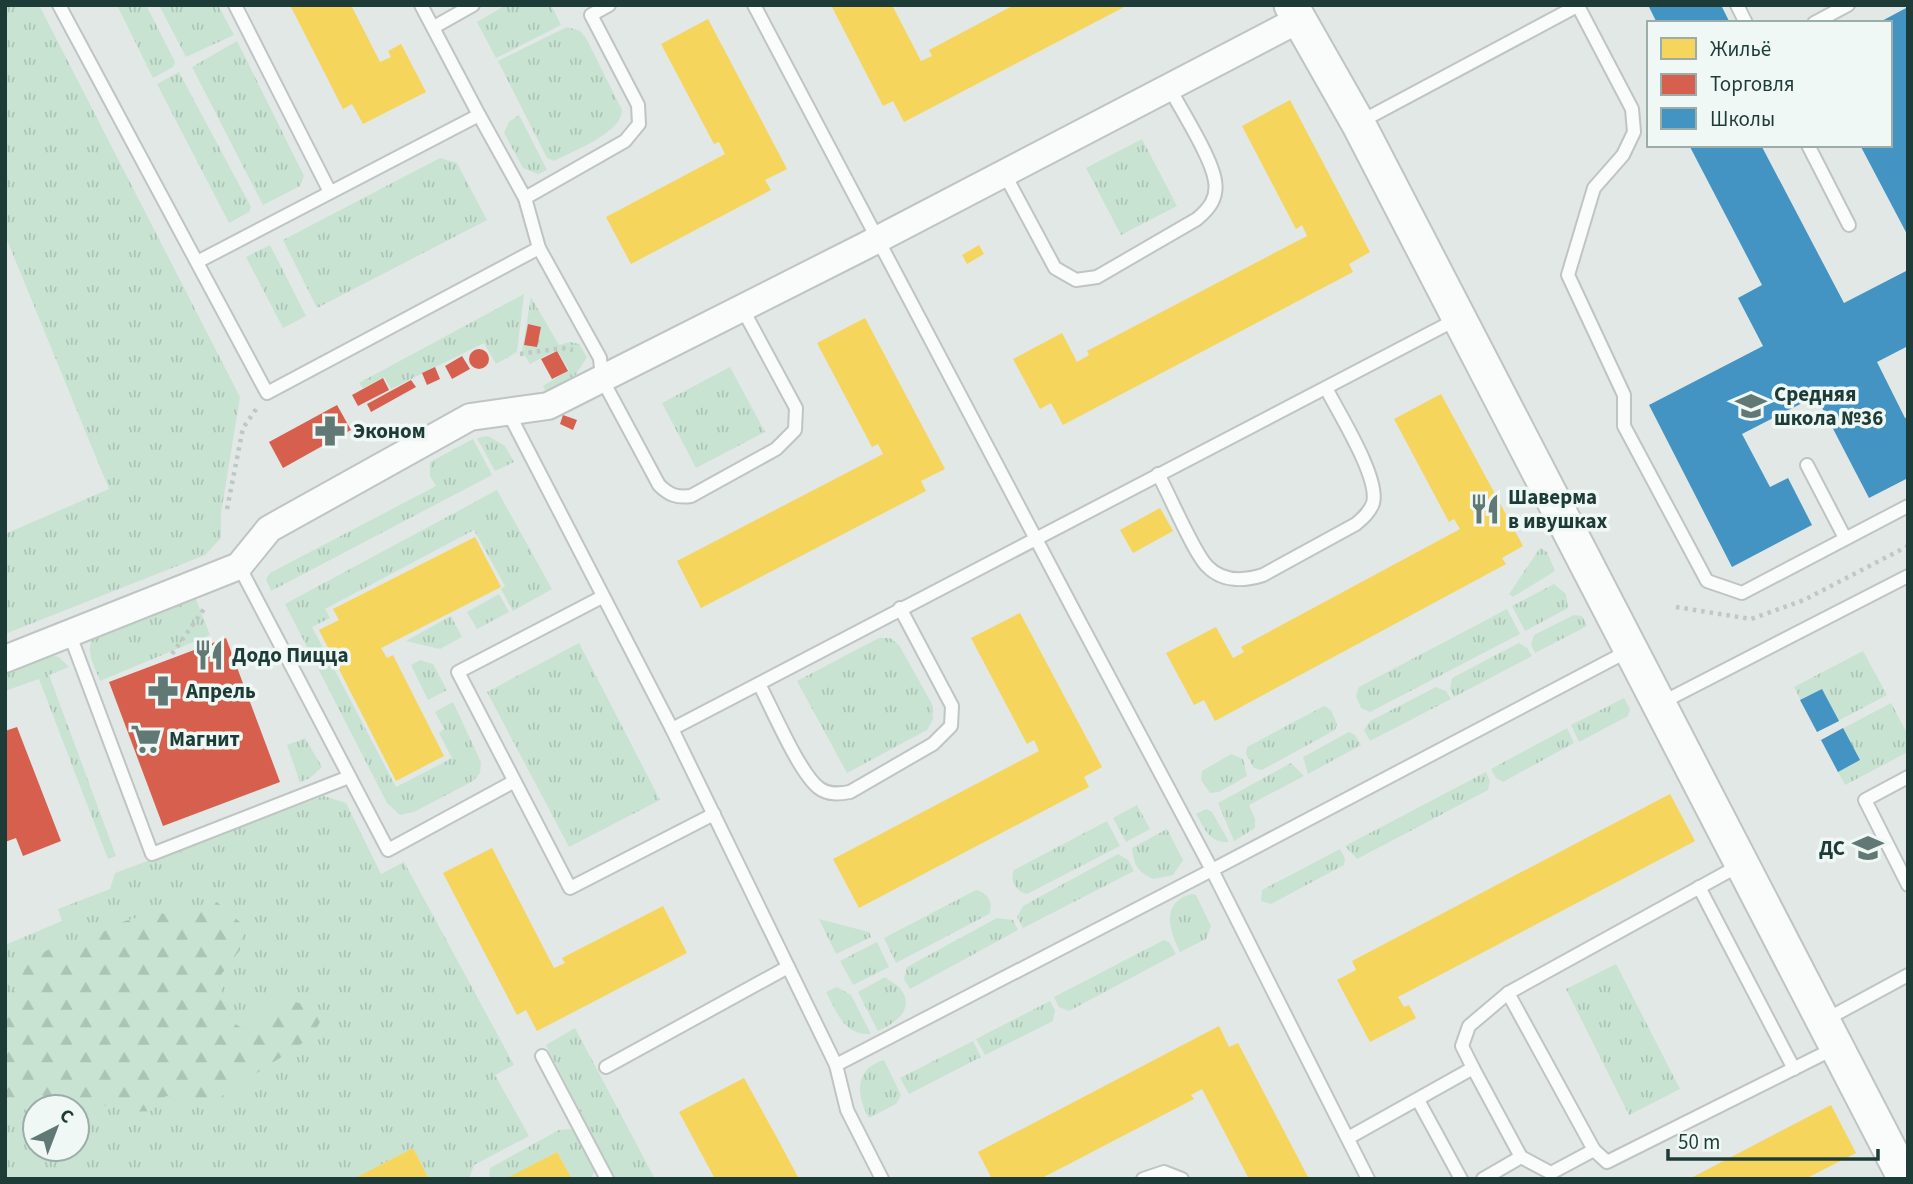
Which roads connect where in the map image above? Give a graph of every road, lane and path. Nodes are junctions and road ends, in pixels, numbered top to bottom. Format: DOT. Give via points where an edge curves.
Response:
graph roads {
  1 [pos="59,5"];
  2 [pos="235,5"];
  3 [pos="421,5"];
  4 [pos="473,5"];
  5 [pos="609,5"];
  6 [pos="754,5"];
  7 [pos="1579,5"];
  8 [pos="1737,5"];
  9 [pos="1848,5"];
  10 [pos="588,10"];
  11 [pos="1294,13"];
  12 [pos="1745,21"];
  13 [pos="1818,21"];
  14 [pos="434,27"];
  15 [pos="1169,87"];
  16 [pos="479,115"];
  17 [pos="1358,123"];
  18 [pos="1809,147"];
  19 [pos="1004,173"];
  20 [pos="330,192"];
  21 [pos="525,198"];
  22 [pos="1849,225"];
  23 [pos="879,238"];
  24 [pos="538,248"];
  25 [pos="199,261"];
  26 [pos="742,308"];
  27 [pos="1459,318"];
  28 [pos="581,351"];
  29 [pos="520,354"];
  30 [pos="602,379"];
  31 [pos="1326,388"];
  32 [pos="267,393"];
  33 [pos="508,412"];
  34 [pos="1807,465"];
  35 [pos="1158,474"];
  36 [pos="1908,506"];
  37 [pos="227,509"];
  38 [pos="1033,538"];
  39 [pos="1845,538"];
  40 [pos="1908,546"];
  41 [pos="239,566"];
  42 [pos="1908,576"];
  43 [pos="602,597"];
  44 [pos="207,606"];
  45 [pos="1676,607"];
  46 [pos="900,608"];
  47 [pos="69,635"];
  48 [pos="1632,649"];
  49 [pos="172,653"];
  50 [pos="5,659"];
  51 [pos="759,684"];
  52 [pos="1661,703"];
  53 [pos="672,729"];
  54 [pos="349,777"];
  55 [pos="1908,777"];
  56 [pos="513,782"];
  57 [pos="714,814"];
  58 [pos="1743,863"];
  59 [pos="1212,870"];
  60 [pos="1908,885"];
  61 [pos="1699,887"];
  62 [pos="788,967"];
  63 [pos="1908,975"];
  64 [pos="1508,993"];
  65 [pos="1831,1034"];
  66 [pos="542,1056"];
  67 [pos="836,1065"];
  68 [pos="606,1067"];
  69 [pos="1473,1068"];
  70 [pos="1794,1069"];
  71 [pos="1418,1100"];
  72 [pos="1348,1138"];
  73 [pos="1594,1150"];
  74 [pos="1521,1157"];
  75 [pos="607,1179"];
  76 [pos="882,1179"];
  77 [pos="1143,1179"];
  78 [pos="1182,1179"];
  79 [pos="1368,1179"];
  80 [pos="1461,1179"];
  81 [pos="1483,1179"];
  82 [pos="1905,1179"];
  1 -- 25 [label="lane"];
  2 -- 20 [label="lane"];
  3 -- 14 [label="lane"];
  4 -- 14 [label="lane"];
  5 -- 10 [label="lane"];
  6 -- 23 [label="lane"];
  7 -- 17 [label="lane"];
  7 -- 39 [label="lane" via="1632,109 1634,132 1623,155 1594,188 1567,275 1624,396 1624,426 1707,581 1742,593"];
  8 -- 12 [label="lane"];
  9 -- 13 [label="lane"];
  10 -- 21 [label="lane" via="638,104 639,124 625,141"];
  11 -- 15 [label="street"];
  11 -- 17 [label="street"];
  14 -- 16 [label="lane"];
  15 -- 19 [label="street"];
  15 -- 19 [label="lane" via="1210,165 1214,197 1197,219 1097,277 1076,280 1055,268"];
  16 -- 20 [label="lane"];
  16 -- 21 [label="lane"];
  17 -- 27 [label="street"];
  18 -- 22 [label="lane"];
  19 -- 23 [label="street"];
  20 -- 25 [label="lane"];
  21 -- 24 [label="lane"];
  23 -- 26 [label="street"];
  23 -- 38 [label="lane"];
  24 -- 30 [label="lane" via="600,358"];
  24 -- 32 [label="lane"];
  25 -- 32 [label="lane"];
  26 -- 30 [label="street"];
  26 -- 30 [label="lane" via="796,408 795,430 776,449 691,496 679,497 659,485"];
  27 -- 31 [label="lane"];
  27 -- 48 [label="street"];
  28 -- 29 [label="path" via="562,348"];
  30 -- 33 [label="street" via="548,406"];
  31 -- 35 [label="lane"];
  31 -- 35 [label="lane" via="1370,476 1373,503 1356,524 1263,575 1233,579 1206,565"];
  32 -- 37 [label="path" via="243,428"];
  33 -- 41 [label="street" via="470,416 269,530"];
  33 -- 43 [label="lane"];
  34 -- 39 [label="lane"];
  35 -- 38 [label="lane"];
  36 -- 39 [label="lane"];
  38 -- 46 [label="lane"];
  38 -- 59 [label="lane"];
  40 -- 45 [label="path" via="1804,600 1751,619"];
  41 -- 47 [label="street"];
  41 -- 54 [label="lane"];
  42 -- 52 [label="lane"];
  43 -- 53 [label="lane"];
  43 -- 56 [label="lane" via="458,672"];
  44 -- 49 [label="path"];
  46 -- 51 [label="lane"];
  46 -- 51 [label="lane" via="952,706 951,726 933,744 850,792 836,795 819,789"];
  47 -- 50 [label="street"];
  47 -- 54 [label="lane" via="152,854"];
  48 -- 52 [label="street"];
  48 -- 59 [label="lane"];
  51 -- 53 [label="lane"];
  52 -- 58 [label="street"];
  53 -- 57 [label="lane"];
  54 -- 56 [label="lane" via="388,850"];
  55 -- 60 [label="lane" via="1865,800"];
  56 -- 57 [label="lane" via="570,888"];
  57 -- 62 [label="lane"];
  58 -- 61 [label="lane"];
  58 -- 65 [label="street"];
  59 -- 67 [label="lane"];
  59 -- 72 [label="lane"];
  61 -- 64 [label="lane"];
  61 -- 70 [label="lane"];
  62 -- 67 [label="lane"];
  62 -- 68 [label="lane"];
  63 -- 65 [label="lane"];
  64 -- 69 [label="lane" via="1469,1026 1462,1046"];
  64 -- 73 [label="lane"];
  65 -- 70 [label="lane"];
  65 -- 82 [label="street"];
  66 -- 75 [label="lane"];
  67 -- 76 [label="lane" via="847,1110"];
  69 -- 71 [label="lane"];
  69 -- 74 [label="lane"];
  70 -- 73 [label="lane" via="1608,1162"];
  71 -- 72 [label="lane"];
  71 -- 80 [label="lane"];
  72 -- 79 [label="lane"];
  73 -- 74 [label="lane" via="1551,1173"];
  74 -- 81 [label="lane"];
  77 -- 78 [label="lane" via="1164,1172"];
}
